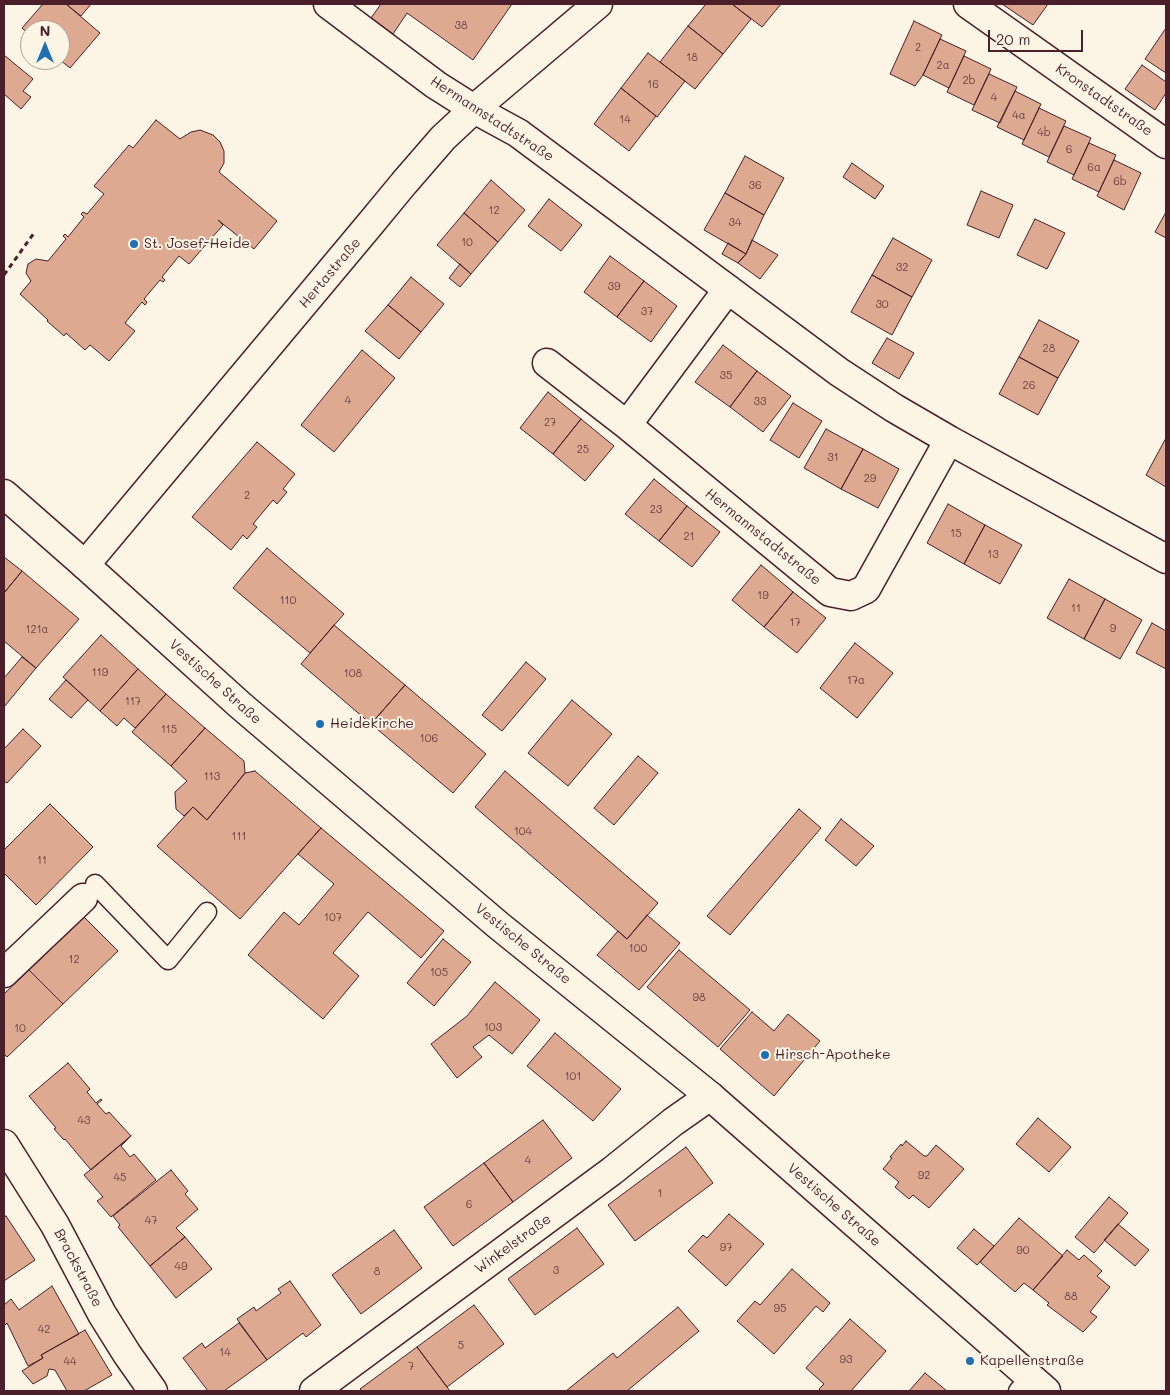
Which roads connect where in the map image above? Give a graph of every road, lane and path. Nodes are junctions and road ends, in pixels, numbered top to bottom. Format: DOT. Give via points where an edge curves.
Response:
graph roads {
  1 [pos="328,4"];
  2 [pos="598,4"];
  3 [pos="968,4"];
  4 [pos="474,109"];
  5 [pos="1166,144"];
  6 [pos="34,233"];
  7 [pos="4,275"];
  8 [pos="728,289"];
  9 [pos="547,363"];
  10 [pos="628,425"];
  11 [pos="949,440"];
  12 [pos="4,494"];
  13 [pos="1166,559"];
  14 [pos="86,565"];
  15 [pos="89,891"];
  16 [pos="206,912"];
  17 [pos="4,972"];
  18 [pos="710,1096"];
  19 [pos="4,1144"];
  20 [pos="1031,1386"];
  21 [pos="153,1391"];
  22 [pos="314,1391"];
  1 -- 4 [label="street, Hermannstadtstraße" via="436,85"];
  2 -- 4 [label="street, Hertastraße"];
  3 -- 5 [label="street, Kronstadtstraße"];
  4 -- 8 [label="street, Hermannstadtstraße" via="518,132"];
  4 -- 14 [label="street, Hertastraße" via="404,182"];
  6 -- 7 [label="path"];
  8 -- 10 [label="street"];
  8 -- 11 [label="street, Hermannstadtstraße" via="839,372"];
  9 -- 10 [label="street, Hermannstadtstraße"];
  10 -- 11 [label="street, Hermannstadtstraße" via="830,592 851,596 866,589"];
  11 -- 13 [label="street, Hermannstadtstraße"];
  12 -- 14 [label="street, Vestische Straße"];
  14 -- 18 [label="street, Vestische Straße" via="240,705 483,912"];
  15 -- 16 [label="lane" via="168,960"];
  15 -- 17 [label="street"];
  18 -- 20 [label="street, Vestische Straße"];
  18 -- 22 [label="street, Winkelstraße"];
  19 -- 21 [label="street, Brackstraße" via="55,1225 102,1314"];
}
